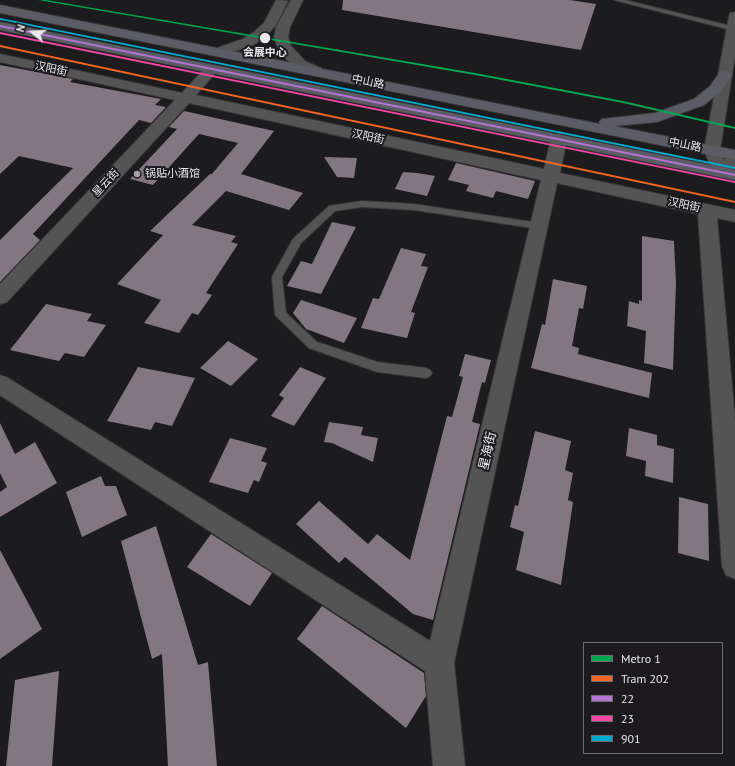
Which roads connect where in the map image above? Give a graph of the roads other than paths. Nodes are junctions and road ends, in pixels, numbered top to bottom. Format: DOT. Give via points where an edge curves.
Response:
graph roads {
  1 [pos="282,0"];
  2 [pos="297,0"];
  3 [pos="617,0"];
  4 [pos="0,9"];
  5 [pos="735,16"];
  6 [pos="0,26"];
  7 [pos="733,29"];
  8 [pos="219,52"];
  9 [pos="0,58"];
  10 [pos="212,69"];
  11 [pos="316,71"];
  12 [pos="725,75"];
  13 [pos="185,98"];
  14 [pos="559,129"];
  15 [pos="712,150"];
  16 [pos="735,155"];
  17 [pos="735,158"];
  18 [pos="728,173"];
  19 [pos="550,177"];
  20 [pos="707,210"];
  21 [pos="735,216"];
  22 [pos="539,226"];
  23 [pos="0,297"];
  24 [pos="426,373"];
  25 [pos="0,384"];
  26 [pos="735,566"];
  27 [pos="439,663"];
  28 [pos="449,766"];
  1 -- 8 [label="street" via="269,25 259,35 241,45"];
  2 -- 11 [label="street" via="283,27 284,46 300,64"];
  3 -- 7 [label="lane"];
  4 -- 8 [label="highway, 中山路"];
  5 -- 7 [label="street"];
  6 -- 10 [label="highway, 中山路"];
  7 -- 12 [label="street"];
  8 -- 11 [label="highway, 中山路"];
  9 -- 13 [label="street, 汉阳街"];
  10 -- 13 [label="street, 星云街"];
  10 -- 14 [label="highway, 中山路"];
  11 -- 14 [label="highway, 中山路"];
  12 -- 14 [label="highway" via="699,102 656,117 593,122"];
  12 -- 15 [label="street"];
  13 -- 19 [label="street, 汉阳街"];
  13 -- 23 [label="street, 星云街"];
  14 -- 15 [label="highway, 中山路"];
  14 -- 18 [label="highway, 中山路"];
  14 -- 19 [label="street, 星海街"];
  15 -- 16 [label="highway, 中山路"];
  15 -- 18 [label="street"];
  17 -- 18 [label="street"];
  19 -- 20 [label="street, 汉阳街"];
  19 -- 22 [label="street, 星海街"];
  20 -- 21 [label="street, 汉阳街"];
  20 -- 26 [label="street"];
  22 -- 24 [label="lane" via="414,207 362,204 332,208 297,241 277,277 280,315 313,345 377,367"];
  22 -- 27 [label="street, 星海街"];
  25 -- 27 [label="street"];
  27 -- 28 [label="street, 星海街"];
}
